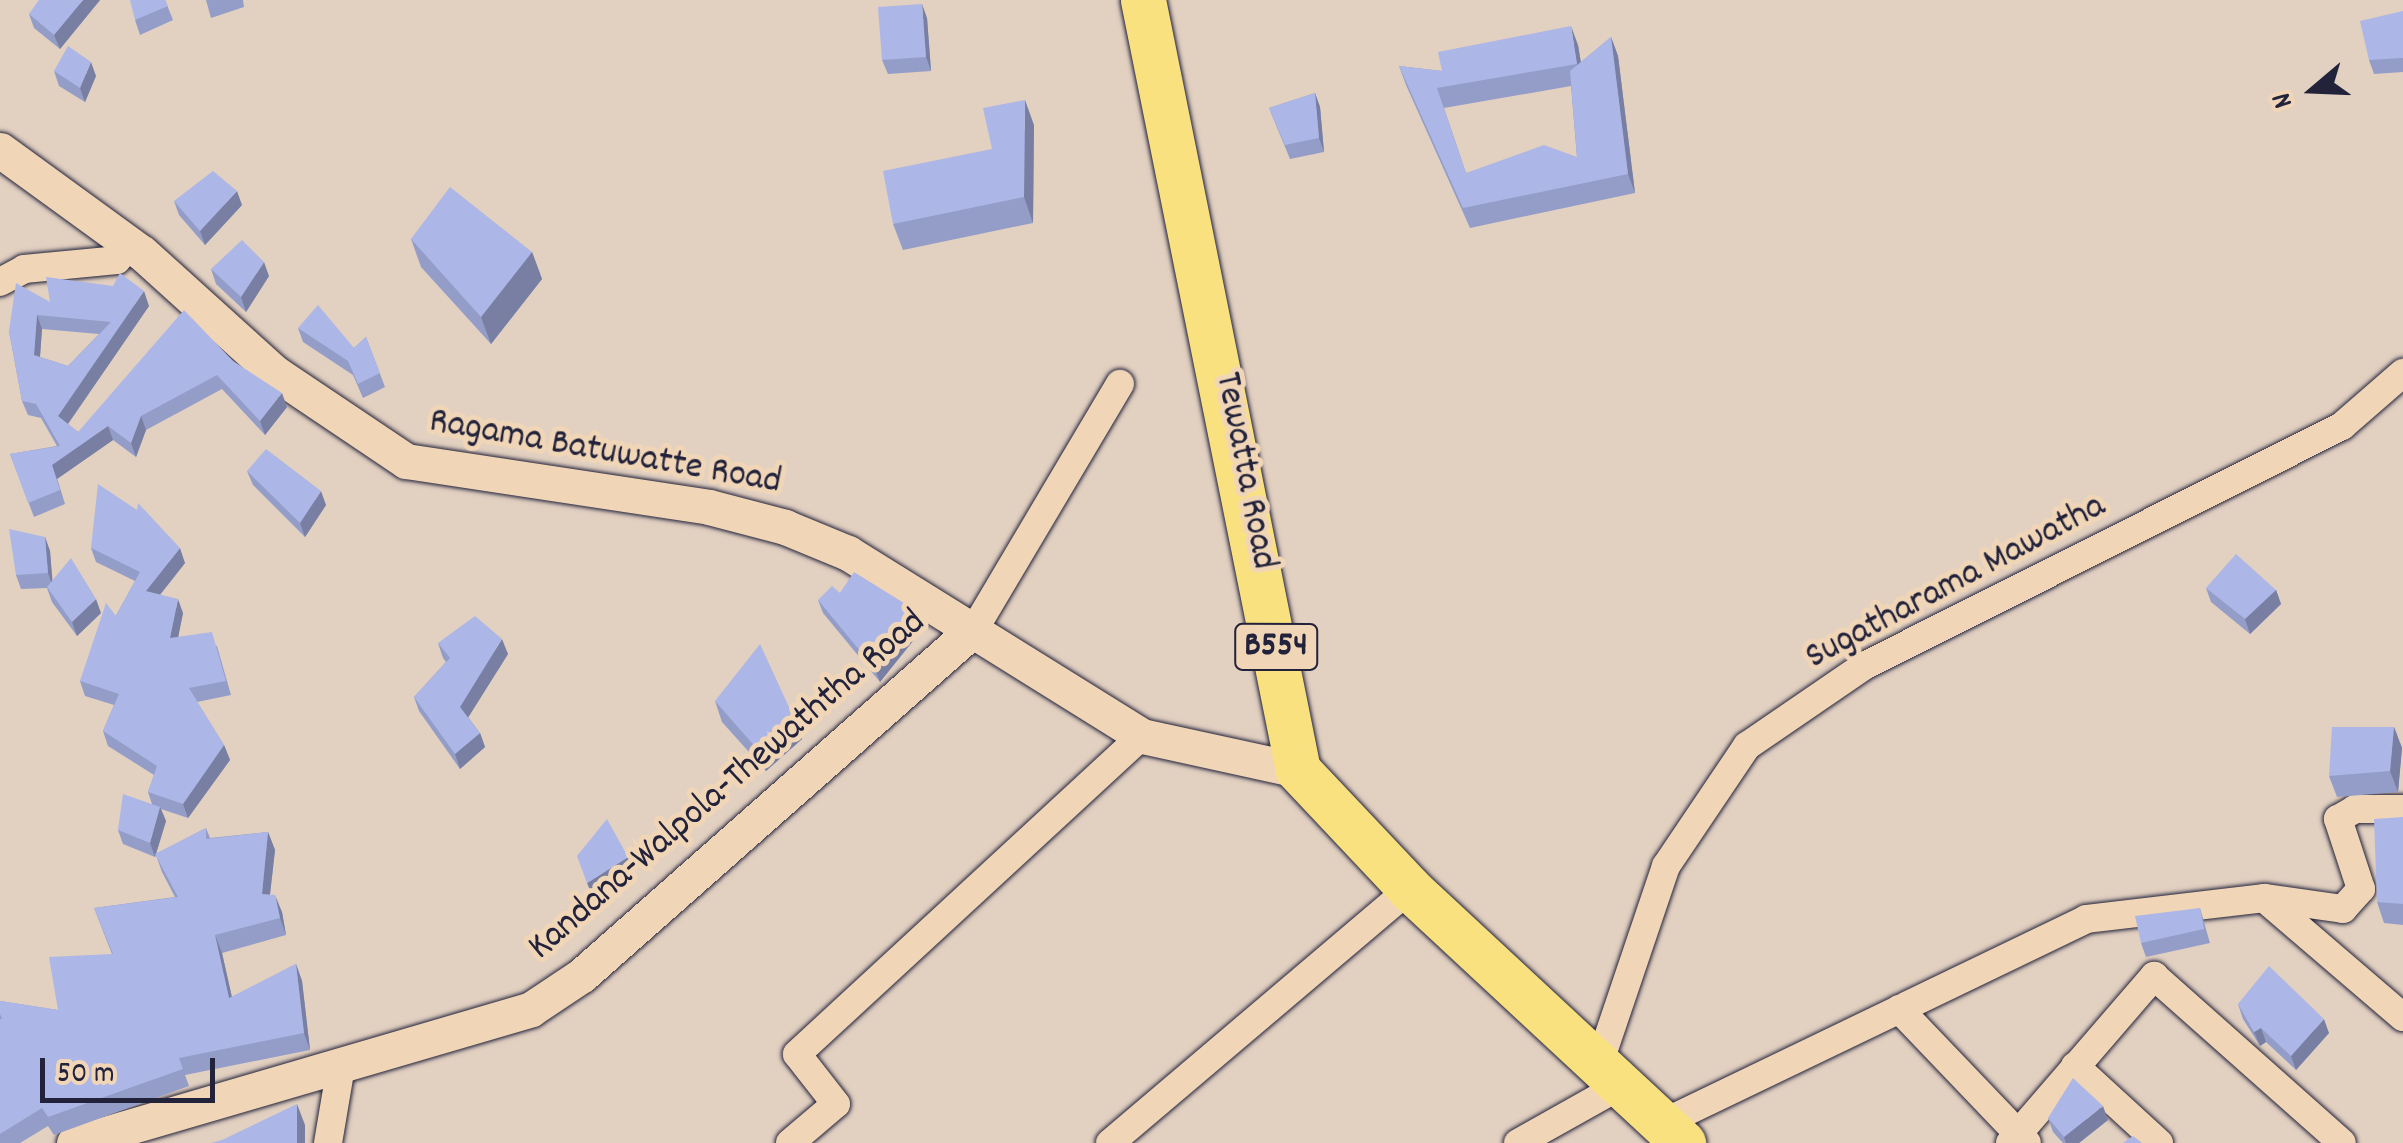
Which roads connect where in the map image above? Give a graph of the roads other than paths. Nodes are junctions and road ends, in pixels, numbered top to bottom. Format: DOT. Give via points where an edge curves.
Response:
graph roads {
  1 [pos="1143,0"];
  2 [pos="0,150"];
  3 [pos="130,244"];
  4 [pos="0,282"];
  5 [pos="2403,373"];
  6 [pos="1120,384"];
  7 [pos="975,628"];
  8 [pos="1142,736"];
  9 [pos="1298,770"];
  10 [pos="2403,809"];
  11 [pos="1410,889"];
  12 [pos="2264,898"];
  13 [pos="1899,1009"];
  14 [pos="2403,1017"];
  15 [pos="341,1066"];
  16 [pos="2075,1066"];
  17 [pos="1611,1074"];
  18 [pos="1673,1133"];
  19 [pos="2018,1140"];
  20 [pos="74,1143"];
  21 [pos="328,1143"];
  22 [pos="790,1143"];
  23 [pos="1110,1143"];
  24 [pos="1518,1143"];
  25 [pos="2158,1143"];
  26 [pos="2342,1143"];
  1 -- 9 [label="main road, Tewatta Road / B554"];
  2 -- 3 [label="street, Ragama Batuwatte Road"];
  3 -- 4 [label="street" via="118,260 24,269"];
  3 -- 7 [label="street, Ragama Batuwatte Road" via="275,372 406,461 709,506 785,527"];
  5 -- 17 [label="street, Sugatharama Mawatha" via="2342,426 1864,666 1747,746 1666,866"];
  6 -- 7 [label="street"];
  7 -- 8 [label="street, Ragama Batuwatte Road" via="1041,681"];
  7 -- 15 [label="street, Kandana-Walpola-Thewaththa Road" via="582,975 531,1009"];
  8 -- 9 [label="street, Ragama Batuwatte Road"];
  8 -- 22 [label="street" via="797,1054 836,1104"];
  9 -- 11 [label="main road"];
  10 -- 12 [label="street" via="2355,809 2338,818 2361,889 2343,909"];
  11 -- 17 [label="main road"];
  11 -- 23 [label="street"];
  12 -- 13 [label="street" via="2086,919"];
  12 -- 14 [label="street"];
  13 -- 18 [label="street"];
  13 -- 19 [label="street"];
  15 -- 20 [label="street, Kandana-Walpola-Thewaththa Road"];
  15 -- 21 [label="street"];
  16 -- 19 [label="street"];
  16 -- 25 [label="street"];
  16 -- 26 [label="street" via="2154,976"];
  17 -- 18 [label="main road"];
  17 -- 24 [label="street"];
}
